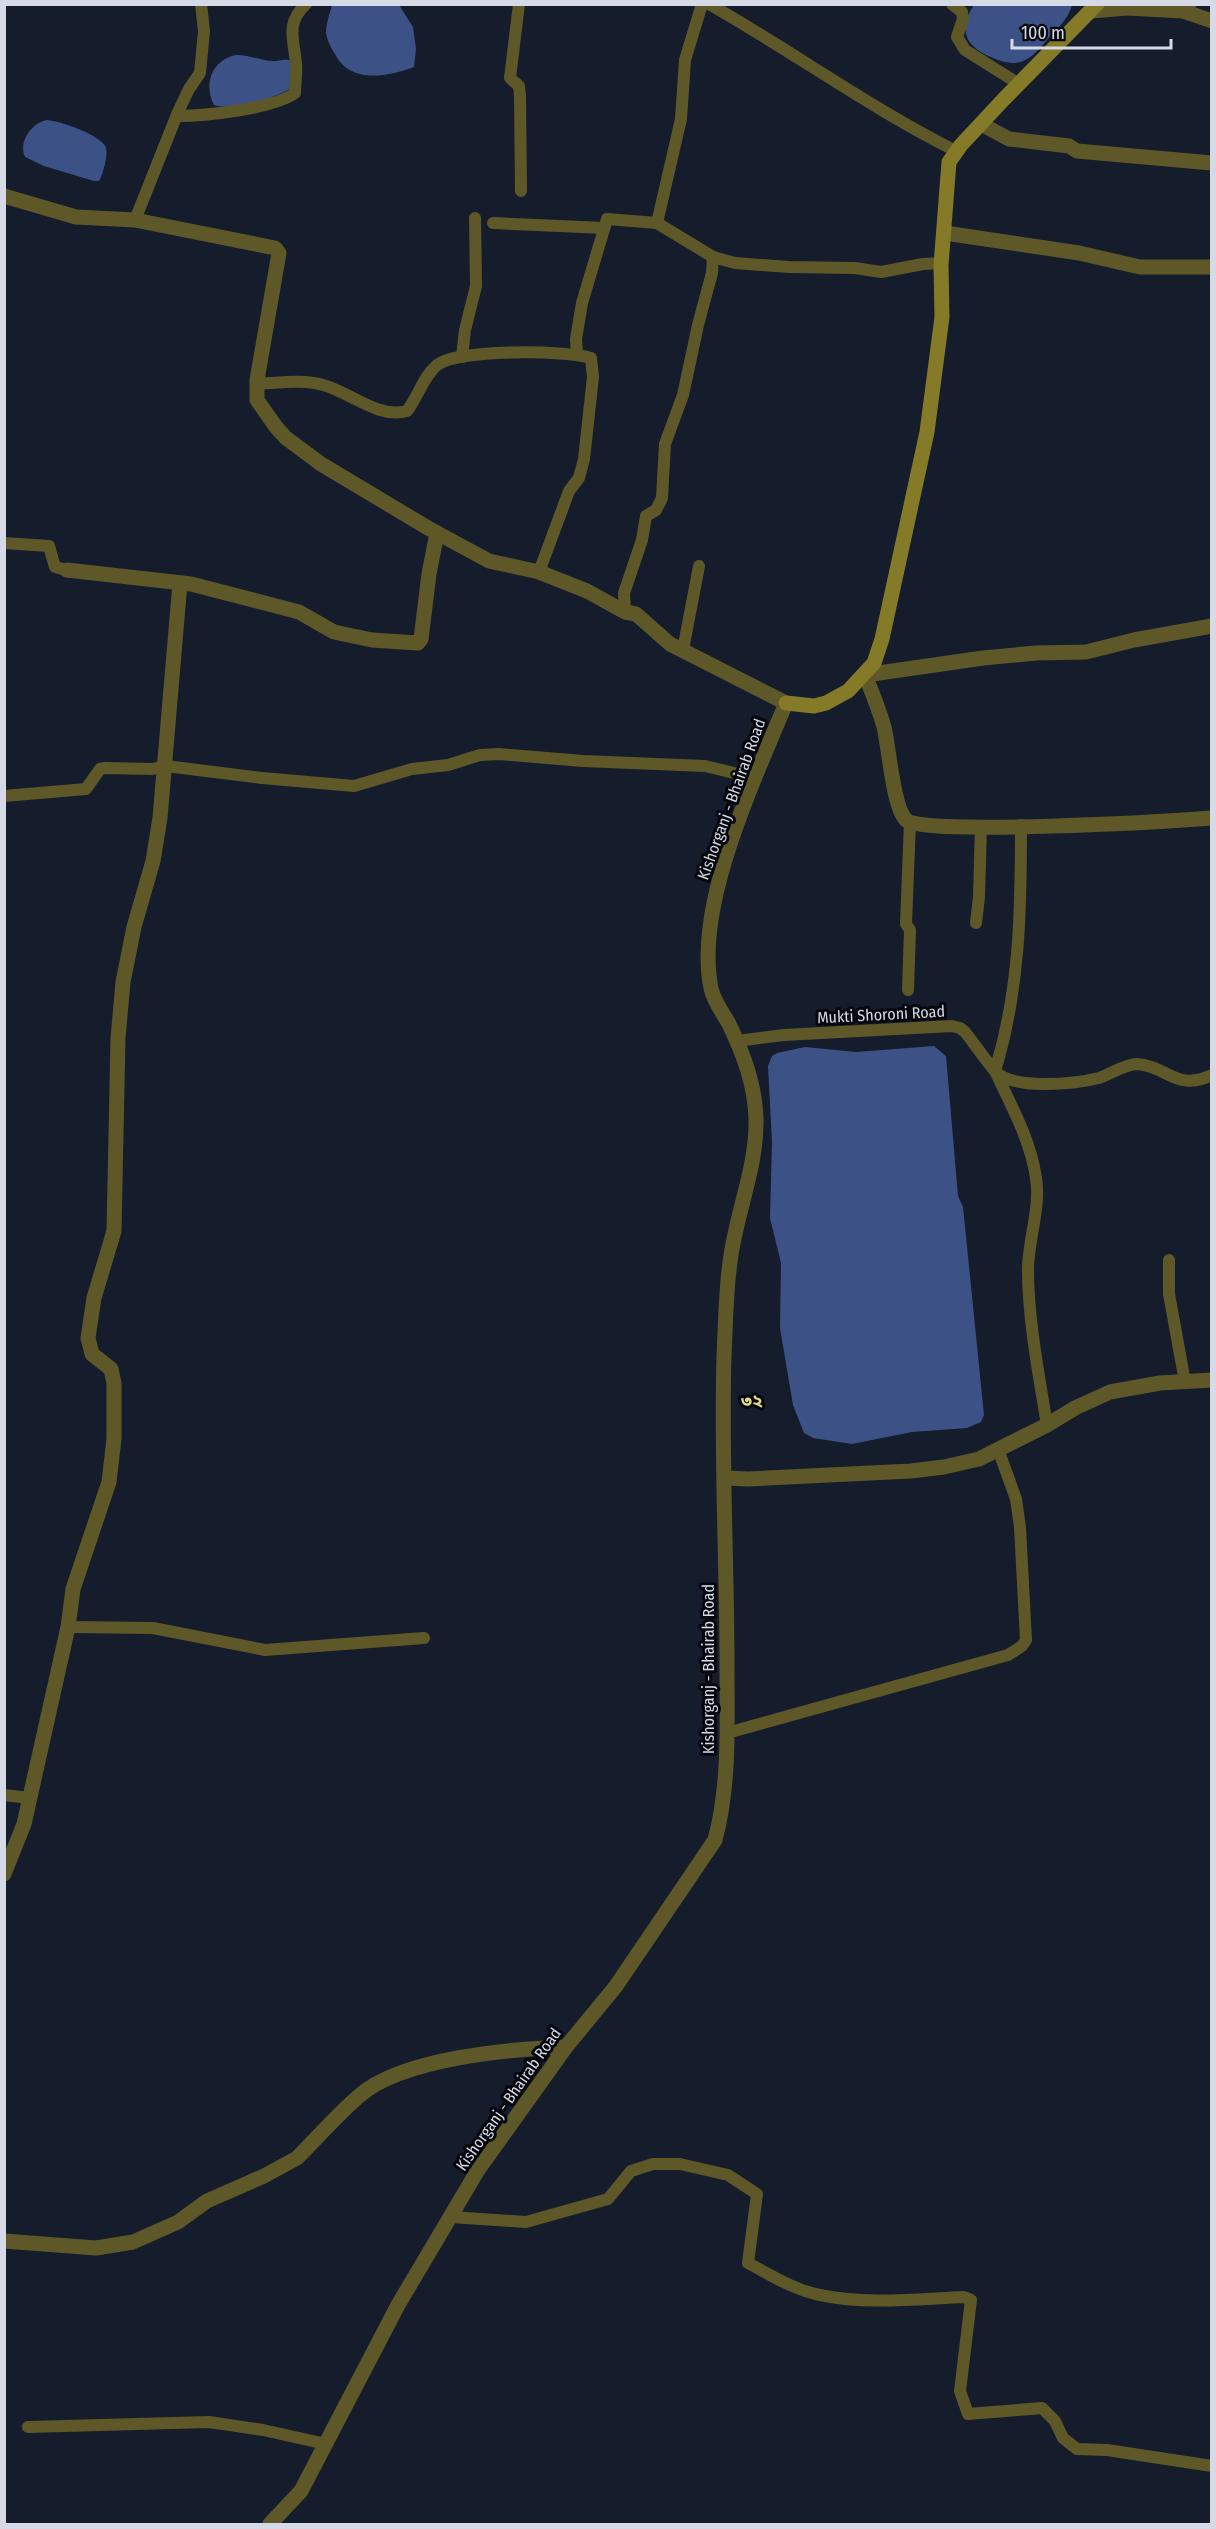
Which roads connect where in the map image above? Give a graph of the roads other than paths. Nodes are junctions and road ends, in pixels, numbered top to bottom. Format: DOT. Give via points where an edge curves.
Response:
graph roads {
  1 [pos="201,4"];
  2 [pos="306,4"];
  3 [pos="519,4"];
  4 [pos="702,4"];
  5 [pos="709,4"];
  6 [pos="952,4"];
  7 [pos="1094,8"];
  8 [pos="1186,8"];
  9 [pos="1212,21"];
  10 [pos="1019,84"];
  11 [pos="177,116"];
  12 [pos="981,124"];
  13 [pos="956,151"];
  14 [pos="1212,163"];
  15 [pos="521,191"];
  16 [pos="4,196"];
  17 [pos="476,219"];
  18 [pos="135,220"];
  19 [pos="657,223"];
  20 [pos="493,224"];
  21 [pos="604,228"];
  22 [pos="945,233"];
  23 [pos="713,257"];
  24 [pos="941,263"];
  25 [pos="1212,267"];
  26 [pos="577,354"];
  27 [pos="462,357"];
  28 [pos="257,384"];
  29 [pos="437,533"];
  30 [pos="4,543"];
  31 [pos="699,566"];
  32 [pos="64,569"];
  33 [pos="539,572"];
  34 [pos="180,583"];
  35 [pos="625,612"];
  36 [pos="1212,626"];
  37 [pos="683,650"];
  38 [pos="865,675"];
  39 [pos="786,703"];
  40 [pos="165,766"];
  41 [pos="755,778"];
  42 [pos="4,796"];
  43 [pos="1212,818"];
  44 [pos="910,822"];
  45 [pos="1021,825"];
  46 [pos="981,826"];
  47 [pos="976,924"];
  48 [pos="908,990"];
  49 [pos="737,1041"];
  50 [pos="995,1071"];
  51 [pos="1212,1075"];
  52 [pos="1169,1260"];
  53 [pos="1212,1380"];
  54 [pos="1185,1382"];
  55 [pos="1047,1425"];
  56 [pos="998,1449"];
  57 [pos="725,1478"];
  58 [pos="68,1627"];
  59 [pos="424,1638"];
  60 [pos="727,1732"];
  61 [pos="4,1795"];
  62 [pos="29,1798"];
  63 [pos="4,1874"];
  64 [pos="566,2047"];
  65 [pos="451,2217"];
  66 [pos="4,2241"];
  67 [pos="28,2427"];
  68 [pos="326,2444"];
  69 [pos="1212,2466"];
  70 [pos="270,2524"];
  1 -- 11 [label="street" via="204,31 200,73"];
  2 -- 11 [label="street" via="292,26 297,67 295,93 267,104"];
  3 -- 15 [label="street" via="510,78 519,86"];
  4 -- 19 [label="street" via="685,60 681,119"];
  5 -- 13 [label="street" via="812,69"];
  6 -- 10 [label="street" via="962,12 957,37 965,50"];
  7 -- 8 [label="street"];
  7 -- 10 [label="main road"];
  8 -- 9 [label="street"];
  10 -- 12 [label="main road"];
  11 -- 18 [label="street"];
  12 -- 13 [label="main road"];
  12 -- 14 [label="street" via="1009,139 1069,146 1077,151"];
  13 -- 22 [label="main road" via="949,162"];
  16 -- 18 [label="street" via="76,217"];
  17 -- 27 [label="street" via="476,286"];
  18 -- 28 [label="street" via="278,250"];
  19 -- 21 [label="street" via="613,218 607,219"];
  19 -- 23 [label="street"];
  20 -- 21 [label="street"];
  21 -- 26 [label="street" via="582,303"];
  22 -- 24 [label="main road"];
  22 -- 25 [label="street" via="1079,253 1140,267"];
  23 -- 24 [label="street" via="754,265 881,272"];
  23 -- 35 [label="street" via="683,395 665,444 662,498 644,521 642,540 624,593"];
  24 -- 38 [label="main road" via="942,317 927,432 882,639 874,663"];
  26 -- 27 [label="street"];
  26 -- 33 [label="street" via="591,358 593,367 584,459"];
  27 -- 28 [label="street" via="439,363 407,411 396,414 367,406 320,384"];
  28 -- 29 [label="street" via="257,400 286,438 321,464"];
  29 -- 33 [label="street" via="489,561"];
  29 -- 34 [label="street" via="418,643 334,632 299,612"];
  30 -- 32 [label="street" via="49,546 55,567"];
  31 -- 37 [label="street"];
  32 -- 34 [label="street"];
  33 -- 35 [label="street"];
  34 -- 40 [label="street"];
  35 -- 37 [label="street" via="636,614 670,644"];
  36 -- 38 [label="street" via="1134,639 1086,652 983,658"];
  37 -- 39 [label="street"];
  38 -- 39 [label="main road" via="848,691 826,703"];
  38 -- 44 [label="street" via="884,726 898,800"];
  39 -- 41 [label="street, Kishorganj - Bhairab Road"];
  40 -- 41 [label="street" via="354,786 412,769 499,754 705,766"];
  40 -- 42 [label="street" via="152,770 105,768 98,771 86,789"];
  40 -- 58 [label="street" via="153,861 123,982 116,1076 116,1217 94,1298 88,1338 92,1354 113,1375 114,1439 109,1482 73,1589"];
  41 -- 49 [label="street, Kishorganj - Bhairab Road" via="714,899 706,966 712,993"];
  43 -- 45 [label="street"];
  44 -- 46 [label="street"];
  44 -- 48 [label="street"];
  45 -- 46 [label="street"];
  45 -- 50 [label="street" via="1016,985"];
  46 -- 47 [label="street"];
  49 -- 50 [label="street, Mukti Shoroni Road" via="952,1026 965,1032"];
  49 -- 57 [label="street, Kishorganj - Bhairab Road" via="755,1096 756,1124 730,1261 724,1357"];
  50 -- 51 [label="street" via="1016,1082 1052,1083 1090,1080 1137,1064 1195,1082"];
  50 -- 55 [label="street, Mukti Shoroni Road" via="1019,1124 1036,1176 1037,1202 1028,1269"];
  52 -- 54 [label="street" via="1170,1294"];
  53 -- 54 [label="street"];
  54 -- 55 [label="street" via="1110,1392"];
  55 -- 56 [label="street"];
  56 -- 57 [label="street" via="979,1459 911,1471"];
  56 -- 60 [label="street" via="1016,1499 1020,1527 1026,1640 1022,1646 1008,1655"];
  57 -- 60 [label="street, Kishorganj - Bhairab Road"];
  58 -- 59 [label="street" via="153,1628 265,1650"];
  58 -- 62 [label="street"];
  60 -- 64 [label="street, Kishorganj - Bhairab Road" via="722,1815 715,1840 616,1986"];
  61 -- 62 [label="street"];
  62 -- 63 [label="street" via="24,1824"];
  64 -- 65 [label="street, Kishorganj - Bhairab Road" via="509,2124"];
  64 -- 66 [label="street" via="473,2055 398,2075 359,2096 297,2158 207,2201 178,2222 132,2242 96,2248"];
  65 -- 68 [label="street, Kishorganj - Bhairab Road" via="398,2305"];
  65 -- 69 [label="street" via="526,2222 608,2199 631,2171 653,2164 680,2164 728,2175 757,2194 748,2263 781,2281 819,2295 860,2300 971,2300 960,2391 968,2414 1042,2408 1055,2421 1063,2438 1077,2449 1118,2451"];
  67 -- 68 [label="street" via="209,2422"];
  68 -- 70 [label="street, Kishorganj - Bhairab Road" via="302,2491"];
}
